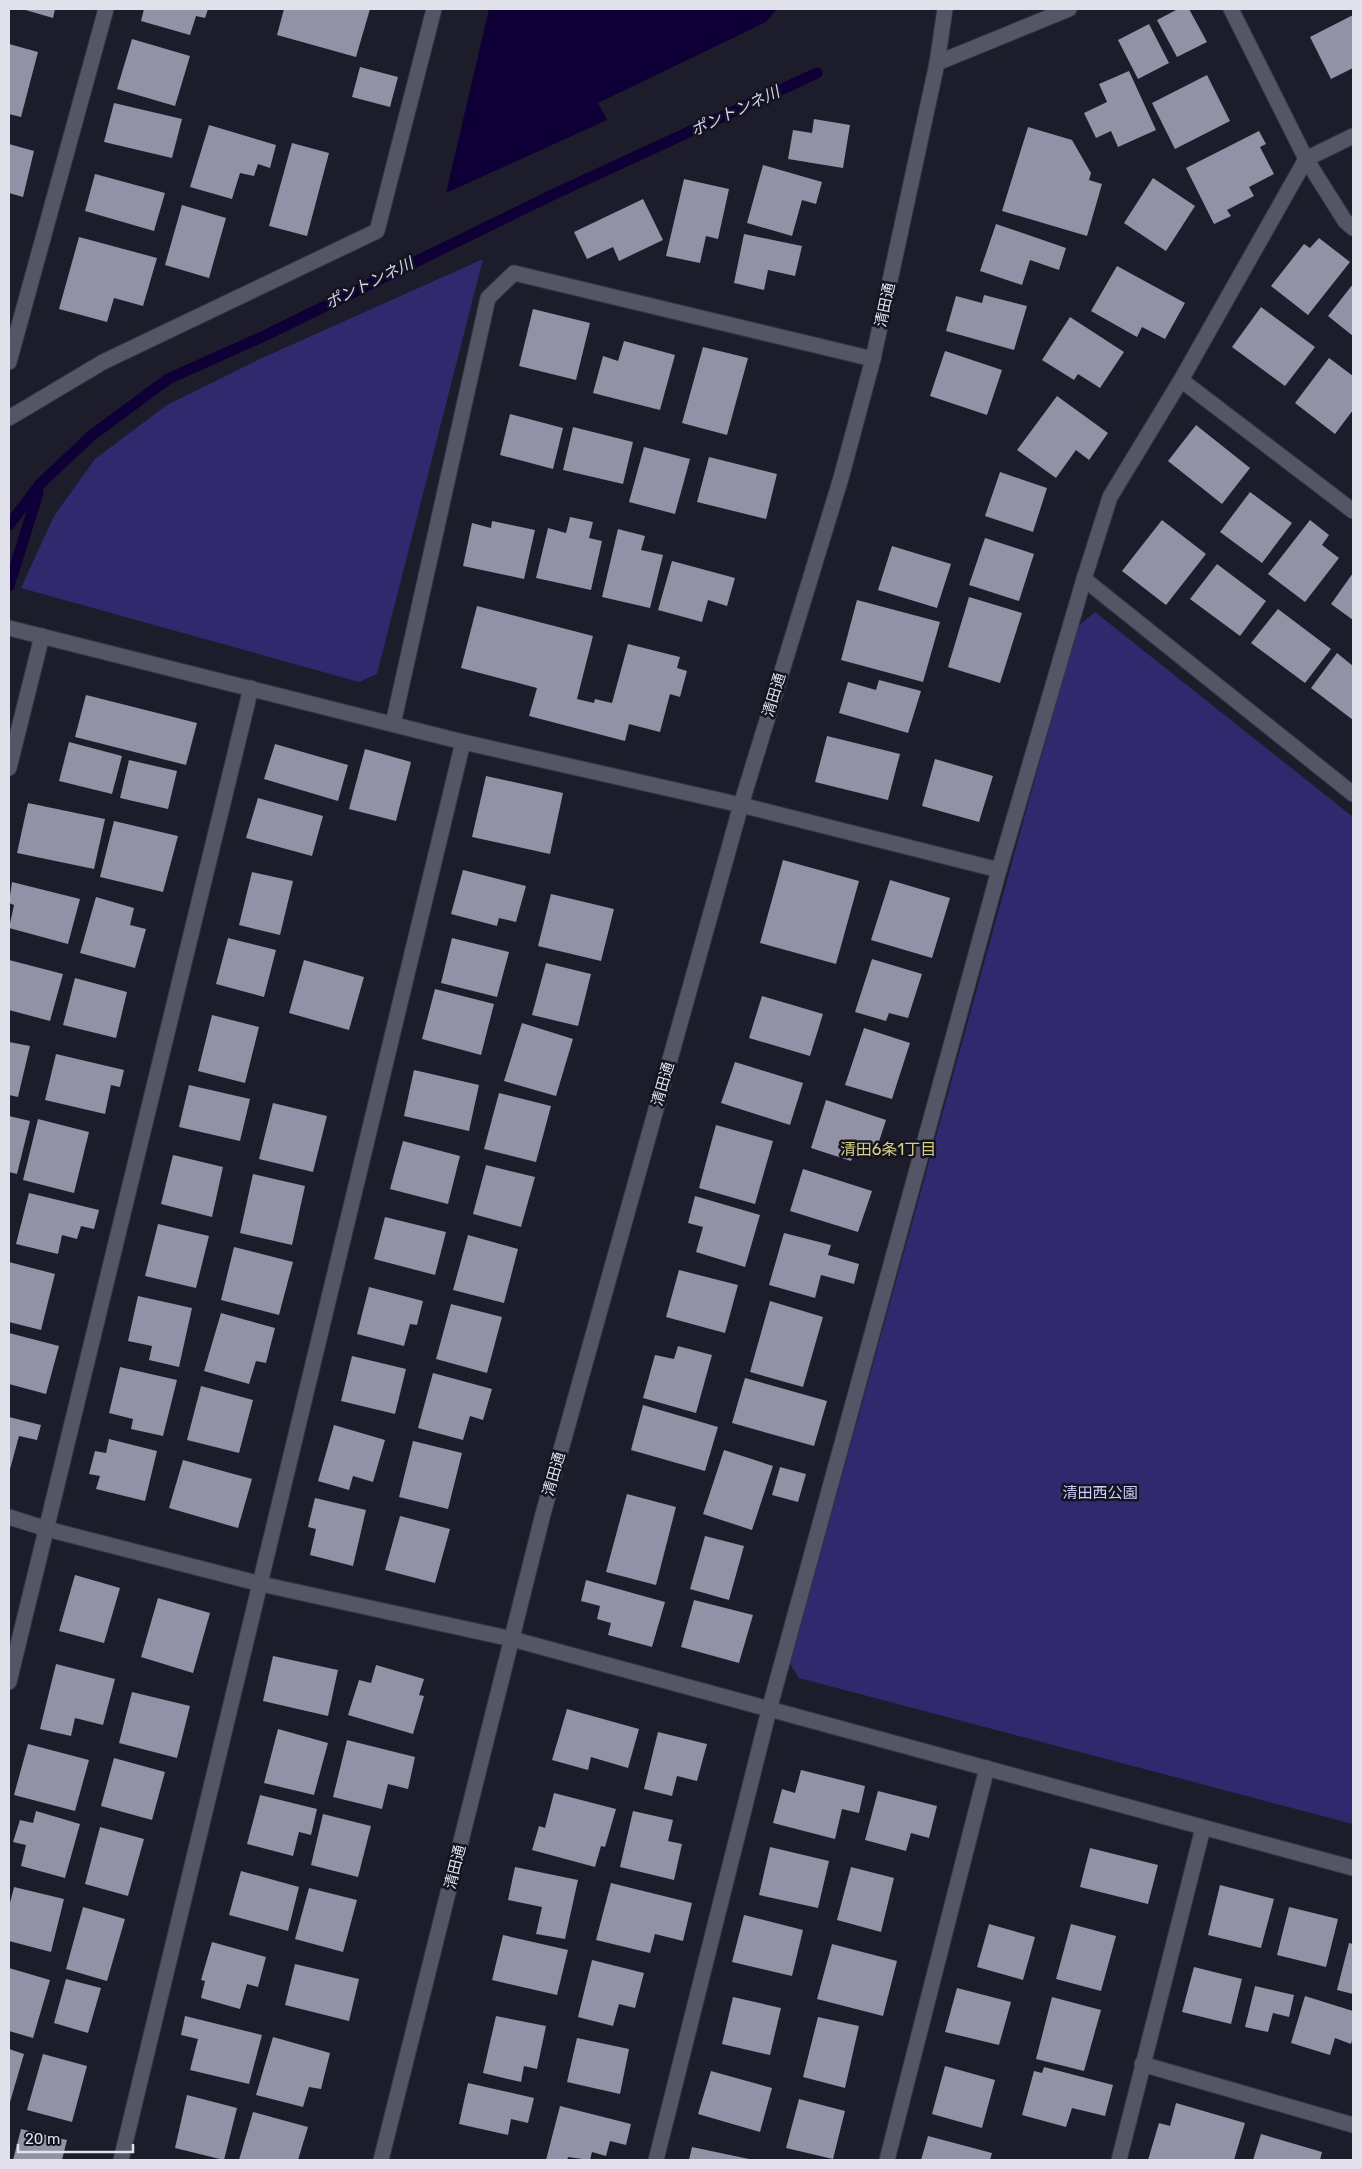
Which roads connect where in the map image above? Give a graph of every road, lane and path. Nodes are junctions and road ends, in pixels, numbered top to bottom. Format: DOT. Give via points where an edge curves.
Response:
graph roads {
  1 [pos="106,9"];
  2 [pos="434,9"];
  3 [pos="944,9"];
  4 [pos="1069,9"];
  5 [pos="1231,9"];
  6 [pos="938,63"];
  7 [pos="1353,136"];
  8 [pos="1306,159"];
  9 [pos="1353,228"];
  10 [pos="873,359"];
  11 [pos="9,362"];
  12 [pos="1181,380"];
  13 [pos="9,418"];
  14 [pos="1353,511"];
  15 [pos="1084,580"];
  16 [pos="13,629"];
  17 [pos="42,636"];
  18 [pos="251,688"];
  19 [pos="393,724"];
  20 [pos="462,742"];
  21 [pos="9,768"];
  22 [pos="1353,794"];
  23 [pos="741,805"];
  24 [pos="999,870"];
  25 [pos="9,1517"];
  26 [pos="47,1529"];
  27 [pos="261,1584"];
  28 [pos="512,1639"];
  29 [pos="9,1682"];
  30 [pos="769,1710"];
  31 [pos="987,1768"];
  32 [pos="1203,1828"];
  33 [pos="1353,1868"];
  34 [pos="1142,2064"];
  35 [pos="1353,2125"];
  36 [pos="121,2160"];
  37 [pos="381,2160"];
  38 [pos="656,2160"];
  39 [pos="887,2160"];
  40 [pos="1119,2160"];
  1 -- 11 [label="street"];
  2 -- 13 [label="street" via="377,231 104,362"];
  3 -- 6 [label="street, 清田通"];
  4 -- 6 [label="street"];
  5 -- 8 [label="street"];
  6 -- 10 [label="street, 清田通"];
  7 -- 8 [label="street"];
  8 -- 9 [label="street" via="1345,222"];
  8 -- 12 [label="street"];
  10 -- 19 [label="street" via="514,273 488,298"];
  10 -- 23 [label="street, 清田通" via="841,478"];
  12 -- 14 [label="street"];
  12 -- 15 [label="street" via="1110,497"];
  15 -- 22 [label="street"];
  15 -- 24 [label="street"];
  16 -- 17 [label="street"];
  17 -- 18 [label="street"];
  17 -- 21 [label="street"];
  18 -- 19 [label="street"];
  18 -- 26 [label="street"];
  19 -- 20 [label="street"];
  20 -- 23 [label="street"];
  20 -- 27 [label="street"];
  23 -- 24 [label="street"];
  23 -- 28 [label="street, 清田通" via="546,1504"];
  24 -- 30 [label="street"];
  25 -- 26 [label="street"];
  26 -- 27 [label="street"];
  26 -- 29 [label="street"];
  27 -- 28 [label="street"];
  27 -- 36 [label="street"];
  28 -- 30 [label="street"];
  28 -- 37 [label="street, 清田通"];
  30 -- 31 [label="street"];
  30 -- 38 [label="street"];
  31 -- 32 [label="street"];
  31 -- 39 [label="street"];
  32 -- 33 [label="street"];
  32 -- 34 [label="street"];
  34 -- 35 [label="street"];
  34 -- 40 [label="street"];
}
